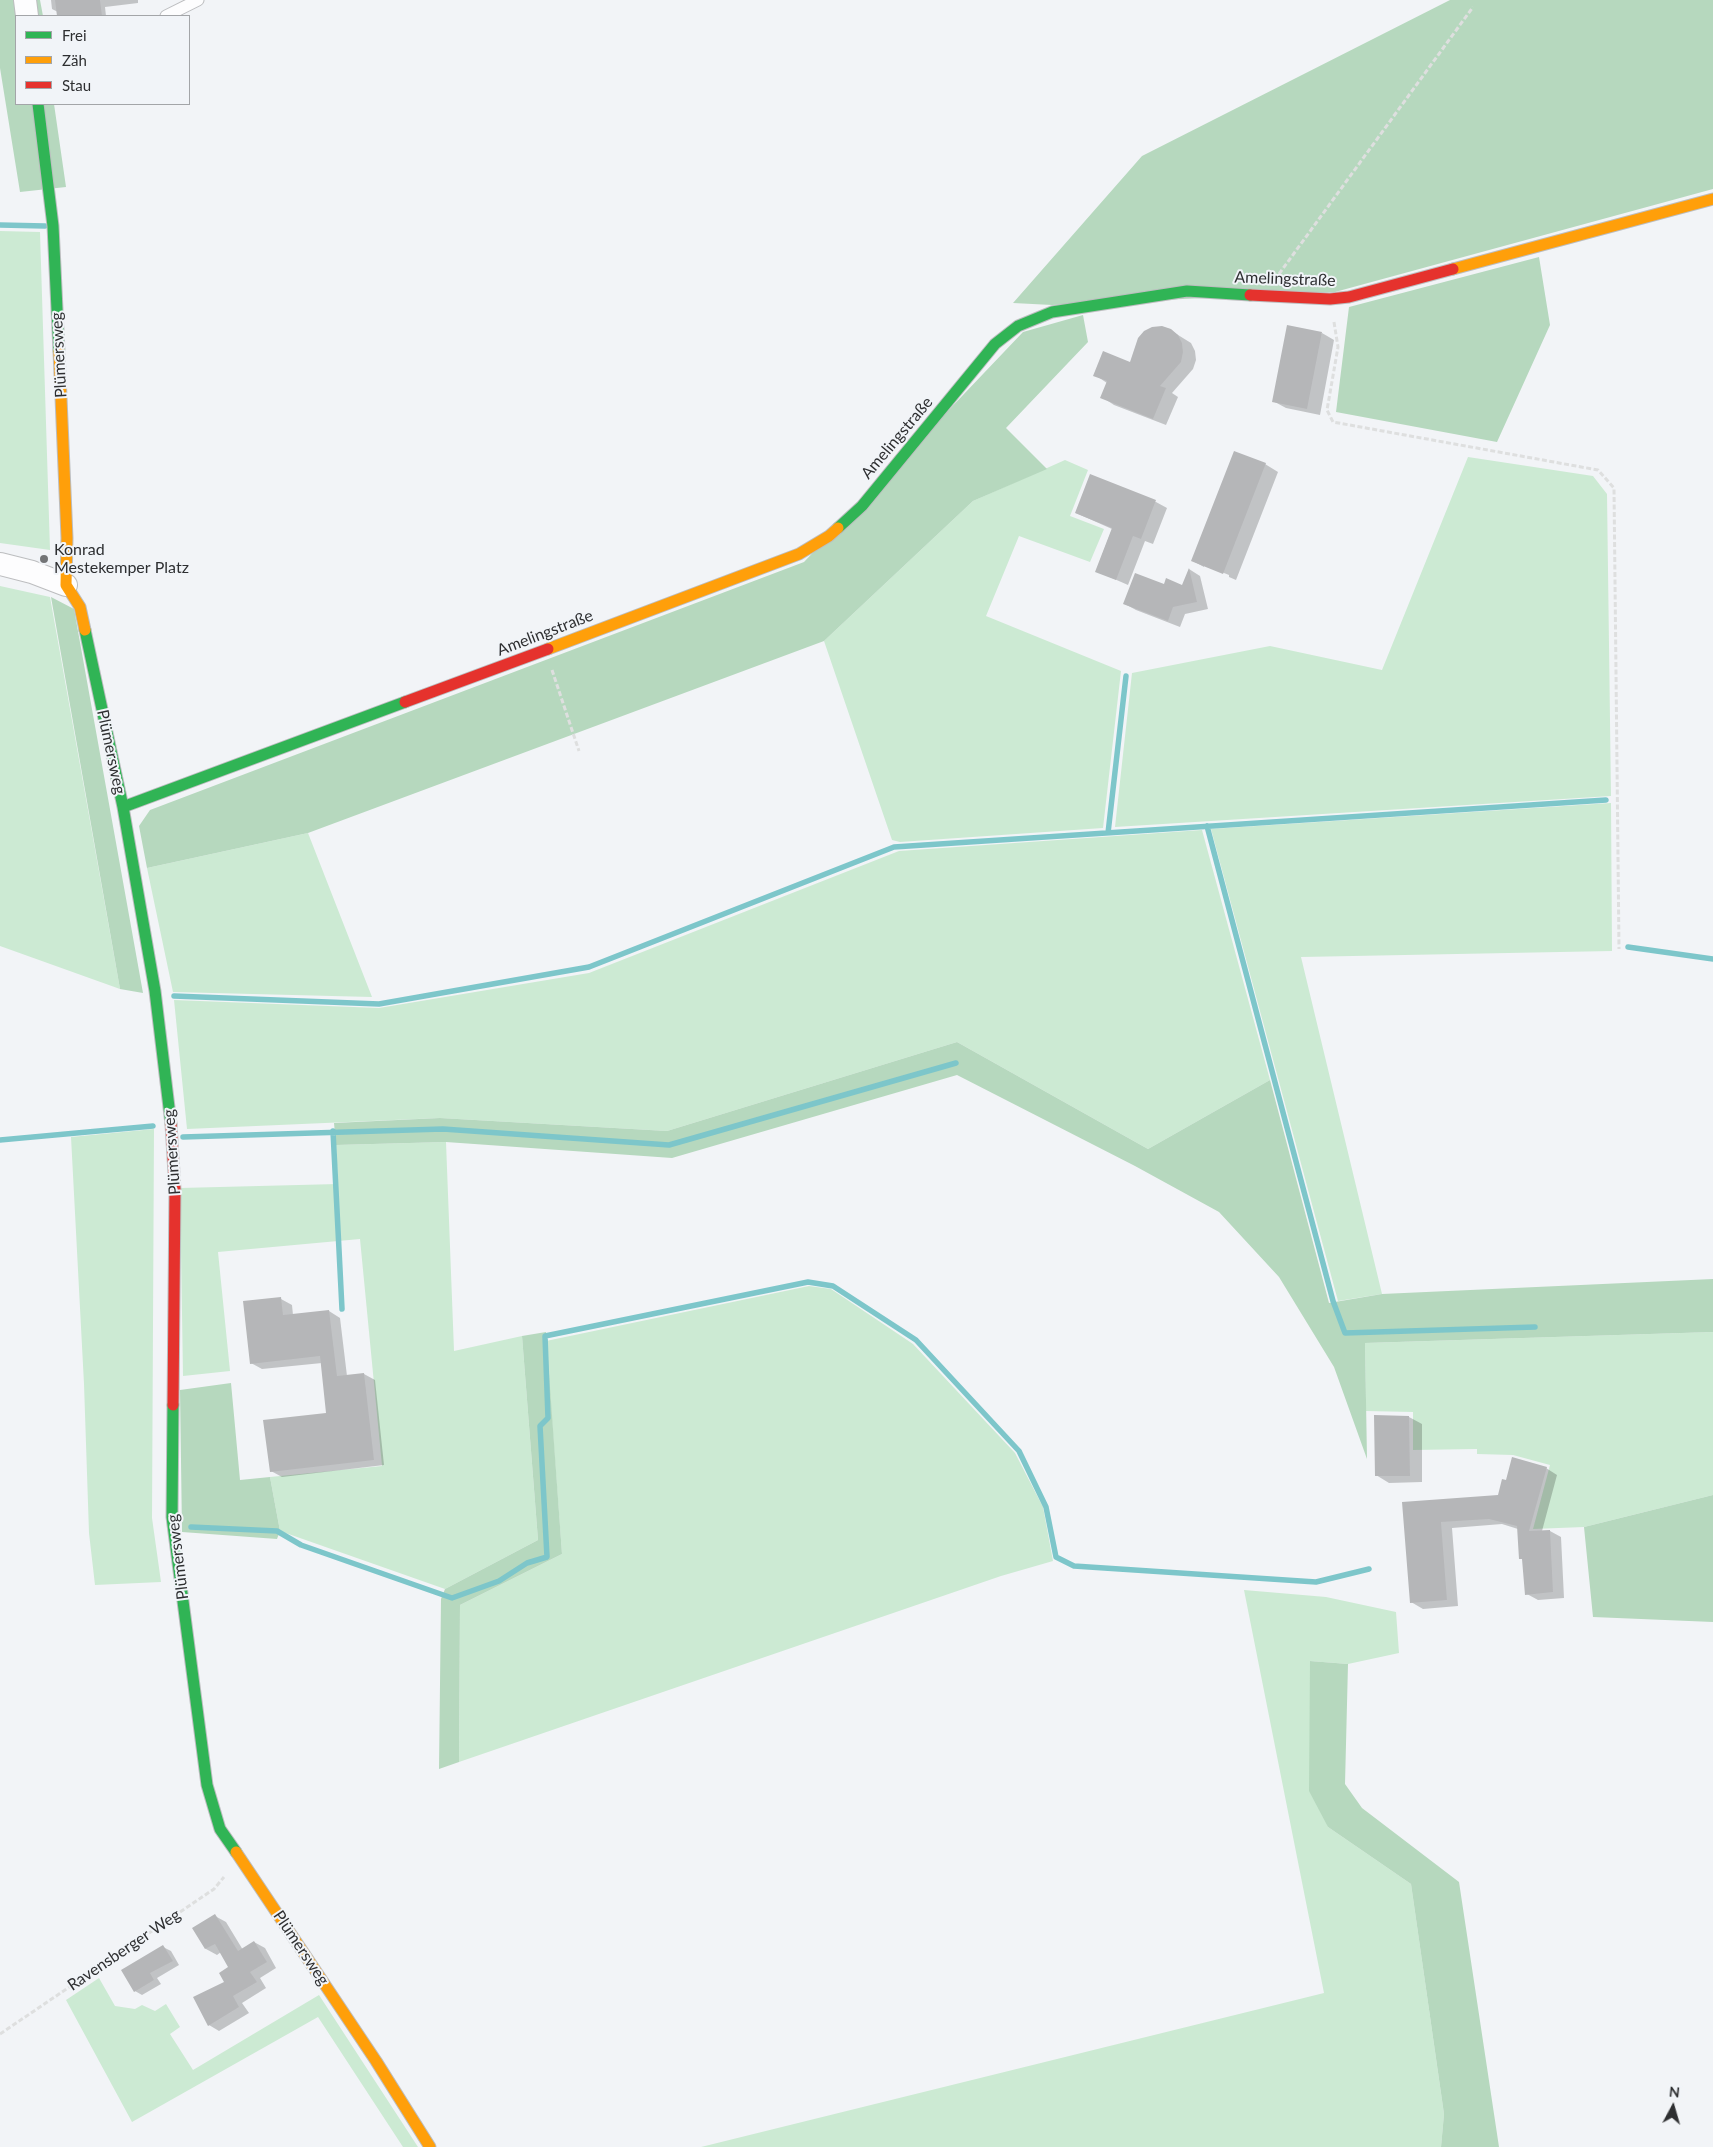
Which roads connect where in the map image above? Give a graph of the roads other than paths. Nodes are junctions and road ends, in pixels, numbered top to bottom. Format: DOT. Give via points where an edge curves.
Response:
graph roads {
  1 [pos="25,0"];
  2 [pos="198,0"];
  3 [pos="27,15"];
  4 [pos="168,15"];
  5 [pos="38,105"];
  6 [pos="1713,199"];
  7 [pos="0,564"];
  8 [pos="66,585"];
  9 [pos="123,807"];
  10 [pos="430,2147"];
  1 -- 3 [label="street"];
  2 -- 4 [label="lane"];
  5 -- 8 [label="street, Plümersweg" via="53,226 67,538"];
  6 -- 9 [label="street, Amelingstraße" via="1349,298 1187,291 1052,312 1018,326 995,344 862,506 829,536 799,554"];
  7 -- 8 [label="street"];
  8 -- 9 [label="street, Plümersweg" via="80,607"];
  9 -- 10 [label="street, Plümersweg" via="155,991 171,1125 175,1190 172,1518 207,1785 220,1829"];
}
